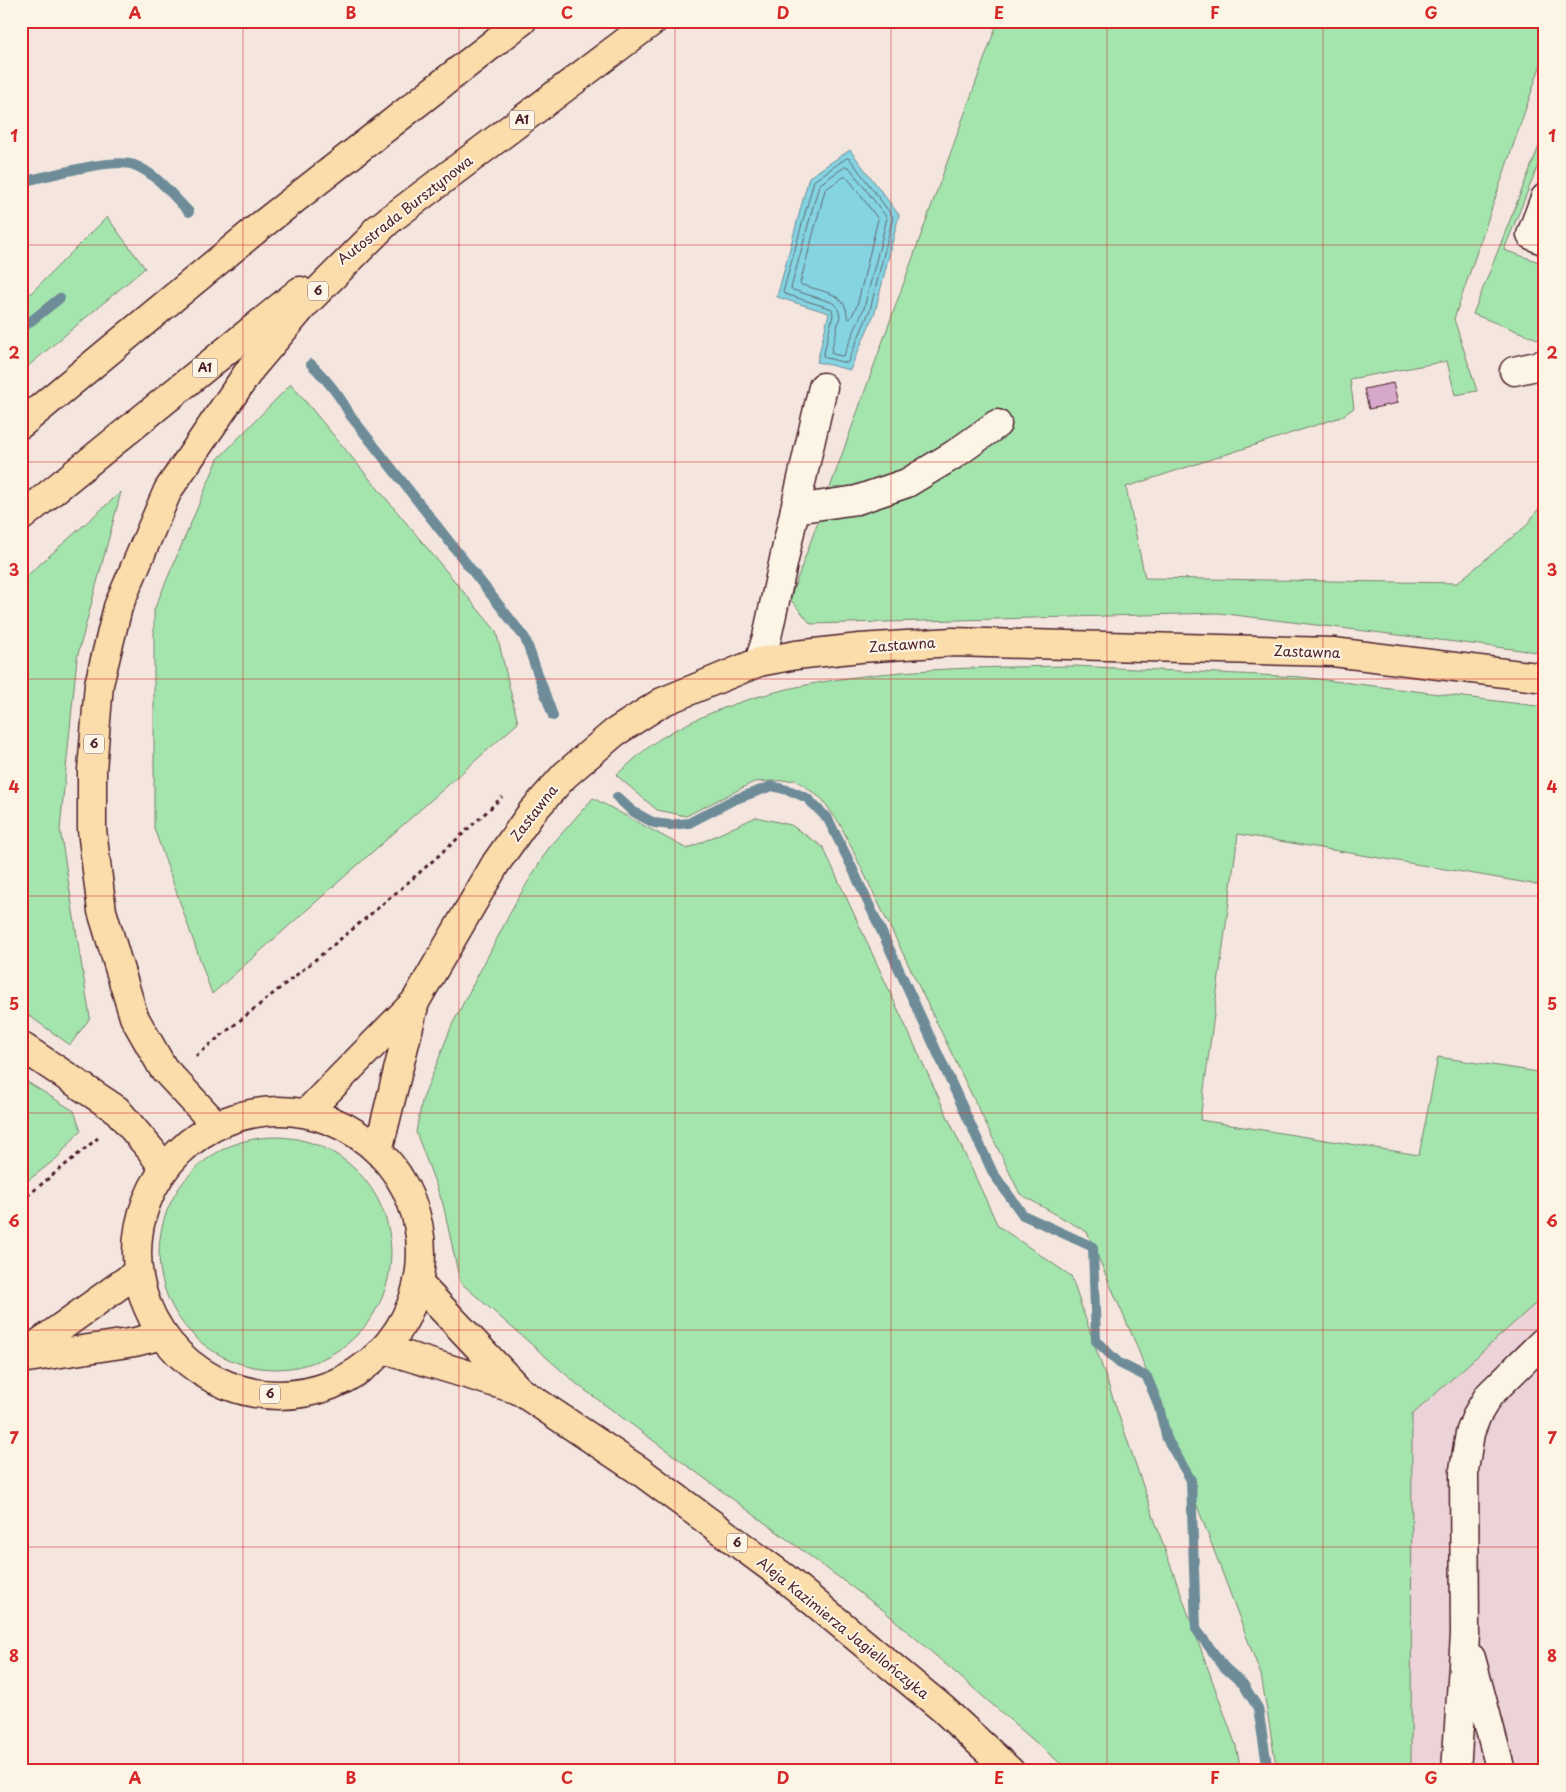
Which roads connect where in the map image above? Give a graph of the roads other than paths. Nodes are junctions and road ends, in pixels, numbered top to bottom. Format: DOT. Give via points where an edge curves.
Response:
graph roads {
  1 [pos="522,21"];
  2 [pos="653,21"];
  3 [pos="1545,198"];
  4 [pos="390,219"];
  5 [pos="1545,241"];
  6 [pos="1545,364"];
  7 [pos="1514,372"];
  8 [pos="823,387"];
  9 [pos="21,424"];
  10 [pos="997,424"];
  11 [pos="794,509"];
  12 [pos="21,517"];
  13 [pos="760,662"];
  14 [pos="1545,678"];
  15 [pos="415,1002"];
  16 [pos="21,1046"];
  17 [pos="306,1113"];
  18 [pos="216,1125"];
  19 [pos="378,1151"];
  20 [pos="164,1169"];
  21 [pos="138,1272"];
  22 [pos="418,1284"];
  23 [pos="163,1335"];
  24 [pos="1545,1340"];
  25 [pos="384,1349"];
  26 [pos="21,1358"];
  27 [pos="520,1390"];
  28 [pos="1465,1635"];
  29 [pos="1010,1771"];
  30 [pos="1456,1771"];
  31 [pos="1501,1771"];
  1 -- 9 [label="main road" via="259,227"];
  2 -- 4 [label="main road, Autostrada Bursztynowa / A1"];
  3 -- 5 [label="lane" via="1531,235"];
  4 -- 12 [label="main road, Autostrada Bursztynowa / A1"];
  4 -- 18 [label="main road, 6" via="305,304 251,368 168,490 118,607 99,684 92,770 92,830 102,911 134,1017 163,1068"];
  6 -- 7 [label="lane"];
  8 -- 11 [label="lane"];
  10 -- 11 [label="lane" via="907,482 858,500"];
  11 -- 13 [label="lane"];
  13 -- 14 [label="main road, Zastawna" via="860,648 952,642 1333,652"];
  13 -- 15 [label="main road, Zastawna" via="662,702 614,733 565,775 532,812 496,863"];
  15 -- 17 [label="main road, Zastawna"];
  15 -- 19 [label="main road, Zastawna"];
  16 -- 20 [label="main road" via="117,1110"];
  17 -- 18 [label="main road, 6" via="260,1112"];
  17 -- 19 [label="main road, 6" via="345,1127"];
  18 -- 20 [label="main road, 6" via="188,1144"];
  19 -- 22 [label="main road, 6" via="401,1179 415,1212 421,1248"];
  20 -- 21 [label="main road, 6" via="146,1201 138,1236"];
  21 -- 23 [label="main road, 6" via="147,1305"];
  21 -- 26 [label="main road"];
  22 -- 25 [label="main road, 6" via="405,1319"];
  22 -- 27 [label="main road, Aleja Kazimierza Jagiellończyka / 6"];
  23 -- 25 [label="main road, 6" via="188,1362 218,1381 252,1393 288,1395 323,1388 356,1372"];
  23 -- 26 [label="main road"];
  24 -- 28 [label="lane" via="1490,1395 1470,1433 1464,1470"];
  25 -- 27 [label="main road, Aleja Kazimierza Jagiellończyka / 6"];
  27 -- 29 [label="main road, Aleja Kazimierza Jagiellończyka / 6" via="640,1471 785,1578 943,1709"];
  28 -- 30 [label="lane"];
  28 -- 31 [label="lane"];
}
